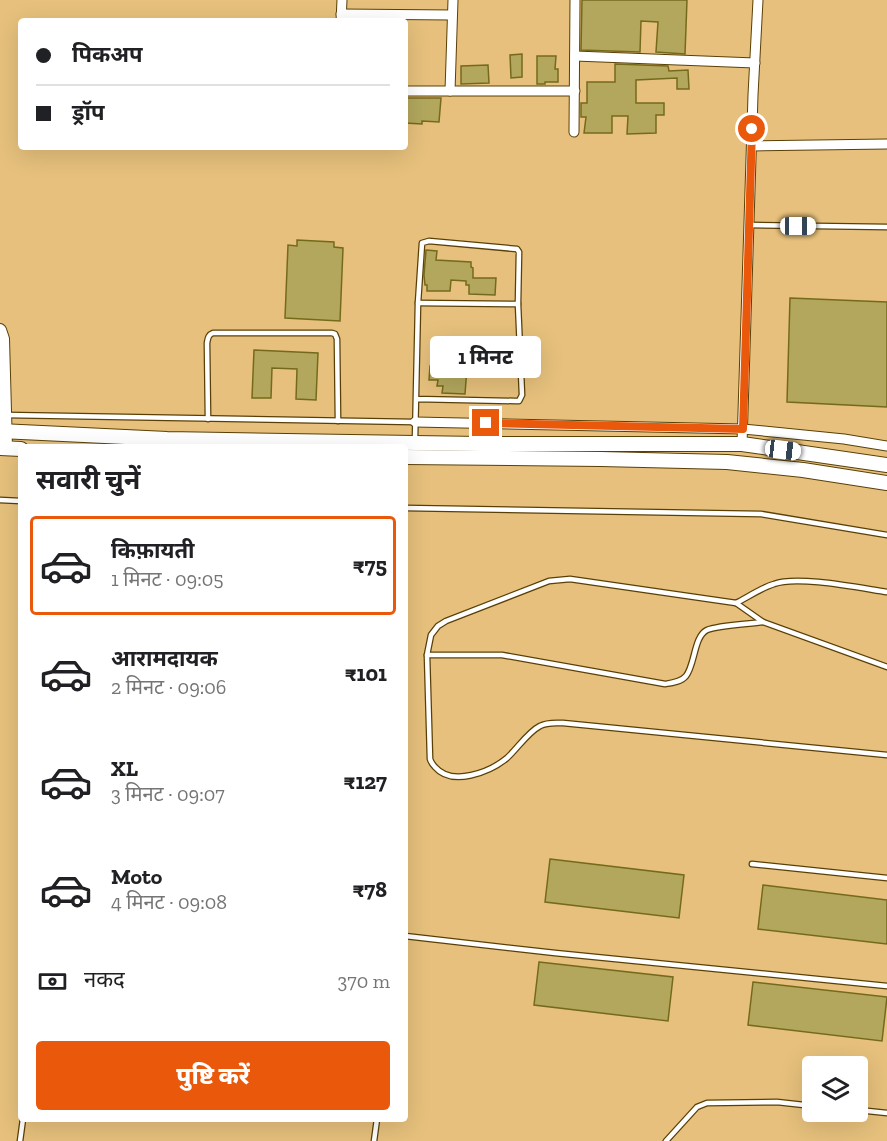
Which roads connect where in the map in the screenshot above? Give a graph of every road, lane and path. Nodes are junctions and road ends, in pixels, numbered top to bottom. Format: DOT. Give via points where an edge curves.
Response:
graph roads {
  1 [pos="342,0"];
  2 [pos="453,0"];
  3 [pos="575,0"];
  4 [pos="758,0"];
  5 [pos="452,15"];
  6 [pos="341,18"];
  7 [pos="575,56"];
  8 [pos="755,63"];
  9 [pos="408,91"];
  10 [pos="450,91"];
  11 [pos="575,91"];
  12 [pos="574,132"];
  13 [pos="887,144"];
  14 [pos="752,146"];
  15 [pos="749,225"];
  16 [pos="887,226"];
  17 [pos="418,303"];
  18 [pos="518,304"];
  19 [pos="0,330"];
  20 [pos="416,399"];
  21 [pos="3,415"];
  22 [pos="208,419"];
  23 [pos="338,421"];
  24 [pos="415,422"];
  25 [pos="743,429"];
  26 [pos="3,431"];
  27 [pos="415,443"];
  28 [pos="742,444"];
  29 [pos="887,446"];
  30 [pos="3,448"];
  31 [pos="18,449"];
  32 [pos="408,457"];
  33 [pos="887,465"];
  34 [pos="887,483"];
  35 [pos="0,500"];
  36 [pos="18,501"];
  37 [pos="408,508"];
  38 [pos="887,535"];
  39 [pos="887,592"];
  40 [pos="736,603"];
  41 [pos="763,622"];
  42 [pos="427,655"];
  43 [pos="887,667"];
  44 [pos="887,755"];
  45 [pos="752,864"];
  46 [pos="887,878"];
  47 [pos="408,936"];
  48 [pos="887,986"];
  49 [pos="802,1105"];
  50 [pos="868,1111"];
  51 [pos="887,1113"];
  52 [pos="22,1122"];
  53 [pos="377,1122"];
  54 [pos="20,1141"];
  55 [pos="374,1141"];
  56 [pos="666,1141"];
  1 -- 6 [label="street"];
  2 -- 5 [label="street"];
  3 -- 7 [label="street"];
  4 -- 8 [label="street"];
  5 -- 6 [label="street"];
  5 -- 10 [label="street"];
  7 -- 8 [label="street"];
  7 -- 11 [label="street"];
  8 -- 14 [label="street"];
  9 -- 10 [label="street"];
  10 -- 11 [label="street"];
  11 -- 12 [label="street"];
  13 -- 14 [label="street"];
  14 -- 15 [label="street"];
  15 -- 16 [label="lane"];
  15 -- 25 [label="street"];
  17 -- 18 [label="lane"];
  17 -- 18 [label="lane" via="421,246 429,242 517,249"];
  17 -- 20 [label="lane"];
  18 -- 20 [label="lane" via="522,395 519,401"];
  19 -- 21 [label="street"];
  20 -- 24 [label="lane"];
  21 -- 22 [label="lane"];
  21 -- 26 [label="street"];
  22 -- 23 [label="lane"];
  22 -- 23 [label="lane" via="210,334 332,333 337,339"];
  23 -- 24 [label="lane"];
  24 -- 25 [label="street"];
  24 -- 27 [label="lane"];
  25 -- 28 [label="street"];
  25 -- 29 [label="street"];
  26 -- 27 [label="main road" via="167,439"];
  26 -- 30 [label="street"];
  27 -- 28 [label="main road"];
  28 -- 33 [label="main road"];
  30 -- 31 [label="main road"];
  32 -- 34 [label="main road" via="727,462"];
  35 -- 36 [label="lane"];
  37 -- 38 [label="lane" via="761,514"];
  39 -- 40 [label="lane" via="793,581 775,583"];
  40 -- 41 [label="lane"];
  40 -- 42 [label="lane" via="570,579 549,581 438,626 431,635"];
  41 -- 42 [label="lane" via="705,631 686,676 665,684 502,655"];
  41 -- 43 [label="lane"];
  42 -- 44 [label="lane" via="430,759 435,768 457,777 487,770 506,759 547,723"];
  45 -- 46 [label="lane"];
  47 -- 48 [label="lane"];
  49 -- 56 [label="lane" via="707,1103 697,1107"];
  50 -- 51 [label="lane"];
  52 -- 54 [label="lane"];
  53 -- 55 [label="lane"];
}
